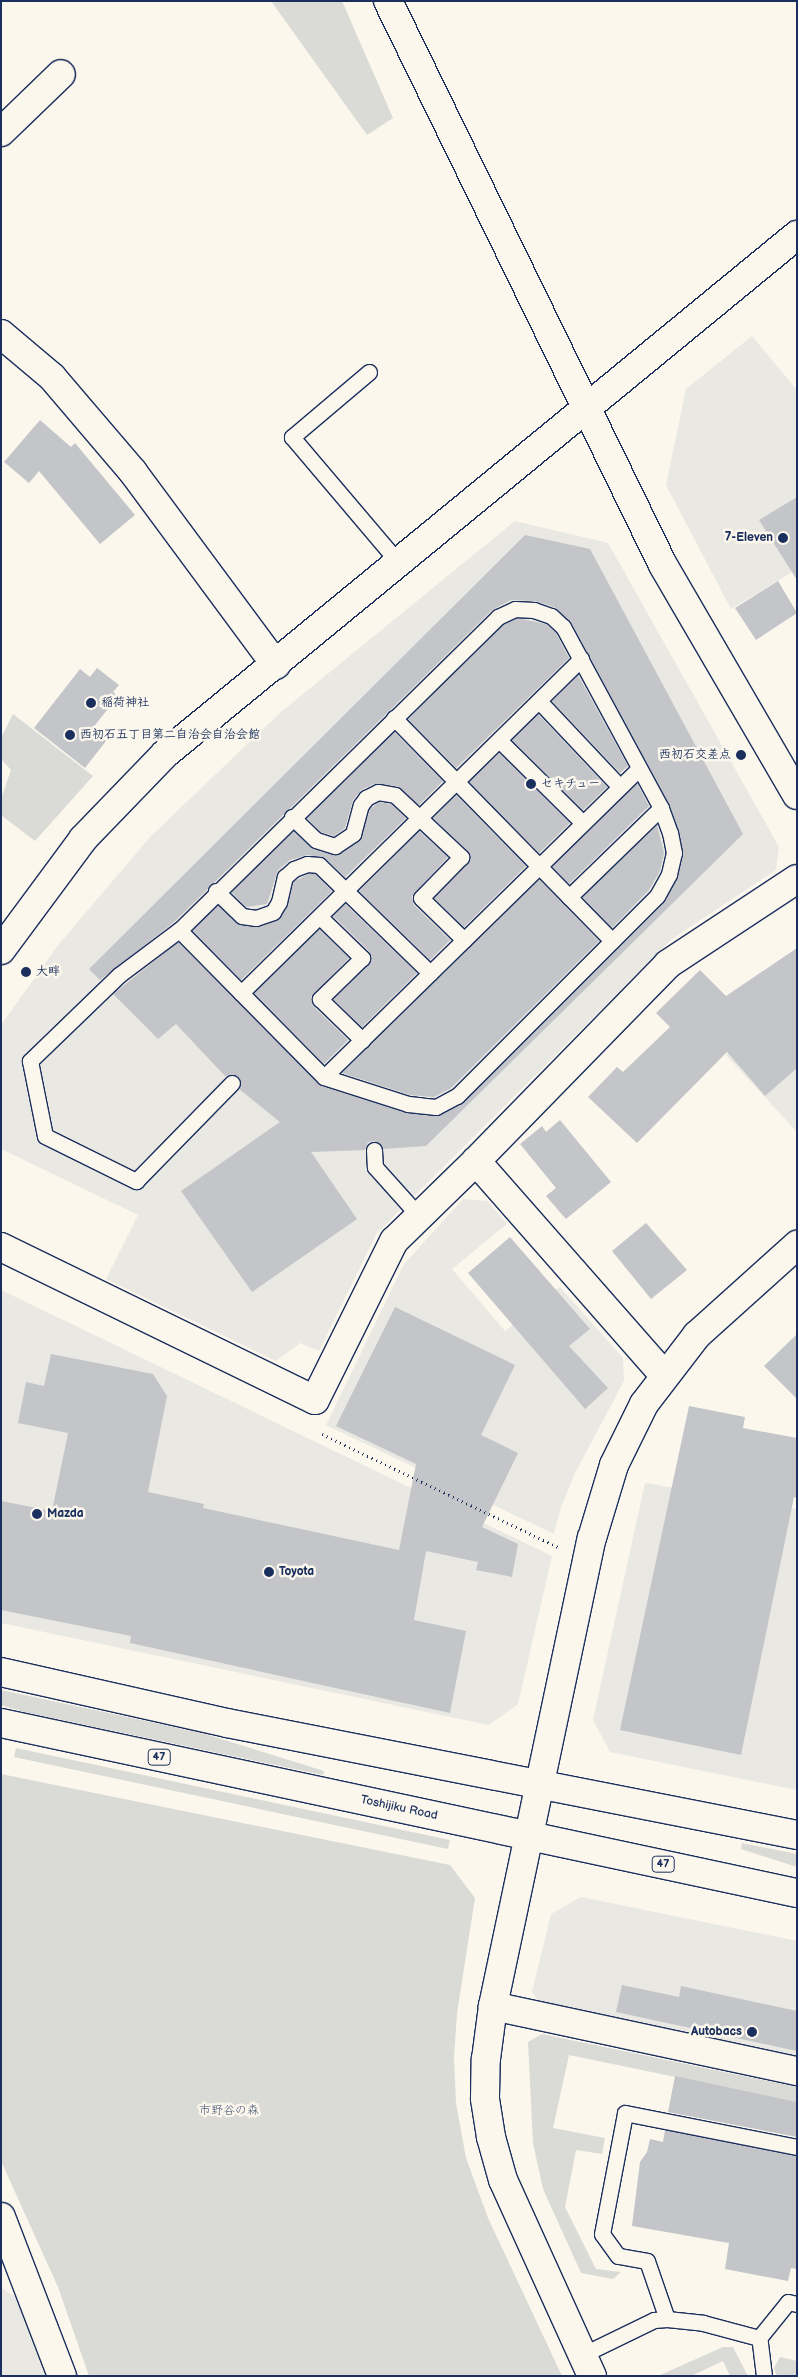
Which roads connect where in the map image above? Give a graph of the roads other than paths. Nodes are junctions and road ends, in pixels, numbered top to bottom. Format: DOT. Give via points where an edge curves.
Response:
graph roads {
  1 [pos="388,1"];
  2 [pos="60,74"];
  3 [pos="1,132"];
  4 [pos="797,235"];
  5 [pos="1,334"];
  6 [pos="369,372"];
  7 [pos="589,408"];
  8 [pos="399,563"];
  9 [pos="581,659"];
  10 [pos="276,665"];
  11 [pos="539,701"];
  12 [pos="394,718"];
  13 [pos="498,740"];
  14 [pos="639,768"];
  15 [pos="457,782"];
  16 [pos="620,787"];
  17 [pos="797,795"];
  18 [pos="661,808"];
  19 [pos="292,817"];
  20 [pos="421,818"];
  21 [pos="583,823"];
  22 [pos="539,866"];
  23 [pos="797,879"];
  24 [pos="216,891"];
  25 [pos="346,892"];
  26 [pos="569,897"];
  27 [pos="320,917"];
  28 [pos="179,930"];
  29 [pos="464,940"];
  30 [pos="612,941"];
  31 [pos="1,950"];
  32 [pos="430,973"];
  33 [pos="241,993"];
  34 [pos="362,1040"];
  35 [pos="324,1077"];
  36 [pos="232,1084"];
  37 [pos="374,1150"];
  38 [pos="476,1161"];
  39 [pos="420,1216"];
  40 [pos="797,1245"];
  41 [pos="1,1247"];
  42 [pos="664,1375"];
  43 [pos="1,1672"];
  44 [pos="1,1723"];
  45 [pos="541,1785"];
  46 [pos="529,1835"];
  47 [pos="797,1835"];
  48 [pos="797,1893"];
  49 [pos="493,2006"];
  50 [pos="797,2071"];
  51 [pos="797,2147"];
  52 [pos="1,2217"];
  53 [pos="797,2304"];
  54 [pos="667,2319"];
  55 [pos="759,2338"];
  56 [pos="587,2366"];
  57 [pos="62,2376"];
  58 [pos="764,2376"];
  1 -- 7 [label="street"];
  2 -- 3 [label="street"];
  4 -- 7 [label="street"];
  5 -- 10 [label="street" via="52,377 133,472"];
  6 -- 8 [label="lane" via="292,437"];
  7 -- 8 [label="street"];
  7 -- 17 [label="street" via="663,565"];
  8 -- 10 [label="street"];
  9 -- 11 [label="lane"];
  9 -- 12 [label="lane" via="563,627 551,616 534,610 515,609 498,617"];
  9 -- 14 [label="lane"];
  10 -- 31 [label="street" via="165,754 83,840"];
  11 -- 13 [label="lane"];
  11 -- 16 [label="lane"];
  12 -- 15 [label="lane"];
  12 -- 19 [label="lane"];
  13 -- 15 [label="lane"];
  13 -- 21 [label="lane"];
  14 -- 16 [label="lane"];
  14 -- 18 [label="lane"];
  15 -- 20 [label="lane"];
  15 -- 22 [label="lane"];
  16 -- 21 [label="lane"];
  18 -- 26 [label="lane"];
  18 -- 30 [label="lane" via="674,853 669,874 657,896"];
  19 -- 20 [label="lane" via="316,840 335,846 353,834 360,805 378,792 395,795"];
  19 -- 24 [label="lane"];
  20 -- 25 [label="lane"];
  20 -- 29 [label="lane" via="461,857 421,898"];
  21 -- 22 [label="lane"];
  22 -- 26 [label="lane"];
  22 -- 29 [label="lane"];
  23 -- 38 [label="street" via="668,964"];
  24 -- 25 [label="lane" via="242,916 256,918 273,912 285,877 307,864 319,865"];
  24 -- 28 [label="lane"];
  25 -- 27 [label="lane"];
  25 -- 32 [label="lane"];
  26 -- 30 [label="lane"];
  27 -- 33 [label="lane"];
  27 -- 34 [label="lane" via="362,958 320,999"];
  28 -- 33 [label="lane"];
  28 -- 36 [label="lane" via="119,975 30,1061 45,1136 136,1181"];
  29 -- 32 [label="lane"];
  30 -- 35 [label="lane" via="456,1096 436,1107 408,1104"];
  32 -- 34 [label="lane"];
  33 -- 35 [label="lane"];
  34 -- 35 [label="lane"];
  37 -- 39 [label="lane" via="375,1167"];
  38 -- 39 [label="street"];
  38 -- 42 [label="street"];
  39 -- 41 [label="street" via="394,1241 315,1400"];
  40 -- 42 [label="street" via="730,1302"];
  42 -- 45 [label="street" via="626,1439 604,1496 592,1538"];
  43 -- 45 [label="street" via="227,1723"];
  44 -- 46 [label="street, Toshijiku Road / 47"];
  45 -- 46 [label="street"];
  45 -- 47 [label="street"];
  46 -- 48 [label="street, Toshijiku Road / 47"];
  46 -- 49 [label="street"];
  49 -- 50 [label="street"];
  49 -- 56 [label="street" via="486,2059 491,2137 504,2180"];
  51 -- 54 [label="lane" via="625,2113 602,2234 618,2256 647,2261"];
  52 -- 57 [label="street"];
  53 -- 55 [label="lane" via="788,2302"];
  54 -- 55 [label="lane" via="703,2323"];
  54 -- 56 [label="lane" via="654,2320"];
  55 -- 58 [label="lane"];
}
